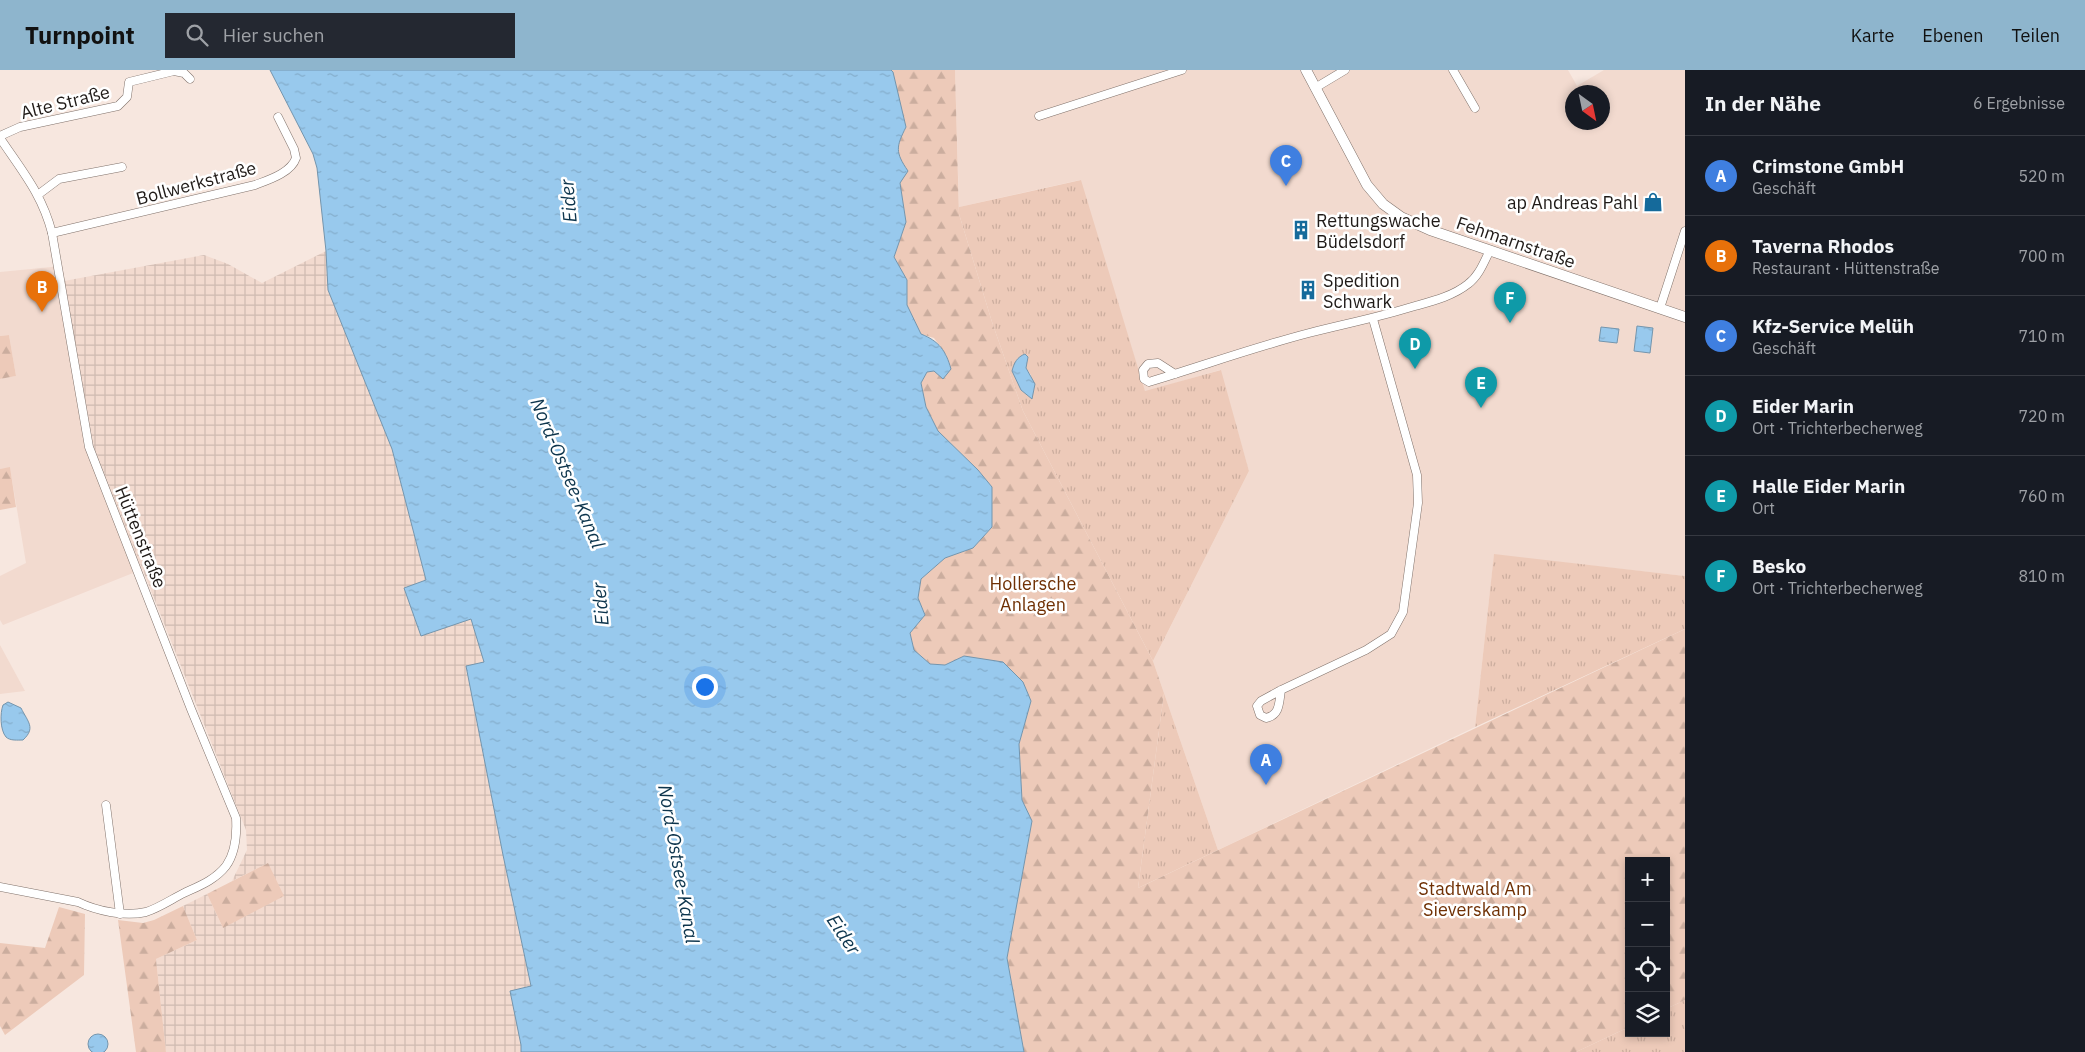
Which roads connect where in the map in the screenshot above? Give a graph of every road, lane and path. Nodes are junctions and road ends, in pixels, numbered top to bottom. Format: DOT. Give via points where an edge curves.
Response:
graph roads {
  1 [pos="1182,70"];
  2 [pos="1306,70"];
  3 [pos="1345,70"];
  4 [pos="1453,70"];
  5 [pos="150,73"];
  6 [pos="190,79"];
  7 [pos="1316,88"];
  8 [pos="1475,108"];
  9 [pos="1039,116"];
  10 [pos="278,117"];
  11 [pos="0,137"];
  12 [pos="122,168"];
  13 [pos="39,194"];
  14 [pos="1685,231"];
  15 [pos="52,233"];
  16 [pos="1490,250"];
  17 [pos="1660,308"];
  18 [pos="1685,317"];
  19 [pos="1373,319"];
  20 [pos="1175,374"];
  21 [pos="1280,690"];
  22 [pos="106,805"];
  23 [pos="0,887"];
  24 [pos="120,914"];
  1 -- 9 [label="street"];
  2 -- 7 [label="street, Fehmarnstraße"];
  3 -- 7 [label="street"];
  4 -- 8 [label="street"];
  5 -- 6 [label="street, Alte Straße" via="174,71 184,73"];
  5 -- 11 [label="street, Alte Straße" via="128,82 128,97 118,106 20,127"];
  7 -- 16 [label="street, Fehmarnstraße" via="1367,185 1383,204 1408,221"];
  10 -- 15 [label="street, Bollwerkstraße" via="296,158 292,165 269,179"];
  11 -- 13 [label="street, Hüttenstraße"];
  12 -- 13 [label="street" via="60,180"];
  13 -- 15 [label="street, Hüttenstraße"];
  14 -- 17 [label="street"];
  15 -- 24 [label="street, Hüttenstraße" via="89,447 236,818 234,850 226,866 216,876 146,912"];
  16 -- 17 [label="street, Fehmarnstraße"];
  16 -- 19 [label="street" via="1479,272 1468,284 1440,299"];
  17 -- 18 [label="street, Fehmarnstraße"];
  19 -- 20 [label="street" via="1306,334"];
  19 -- 21 [label="street" via="1417,475 1418,503 1403,612 1391,634 1366,650"];
  22 -- 24 [label="street"];
  23 -- 24 [label="street"];
}
